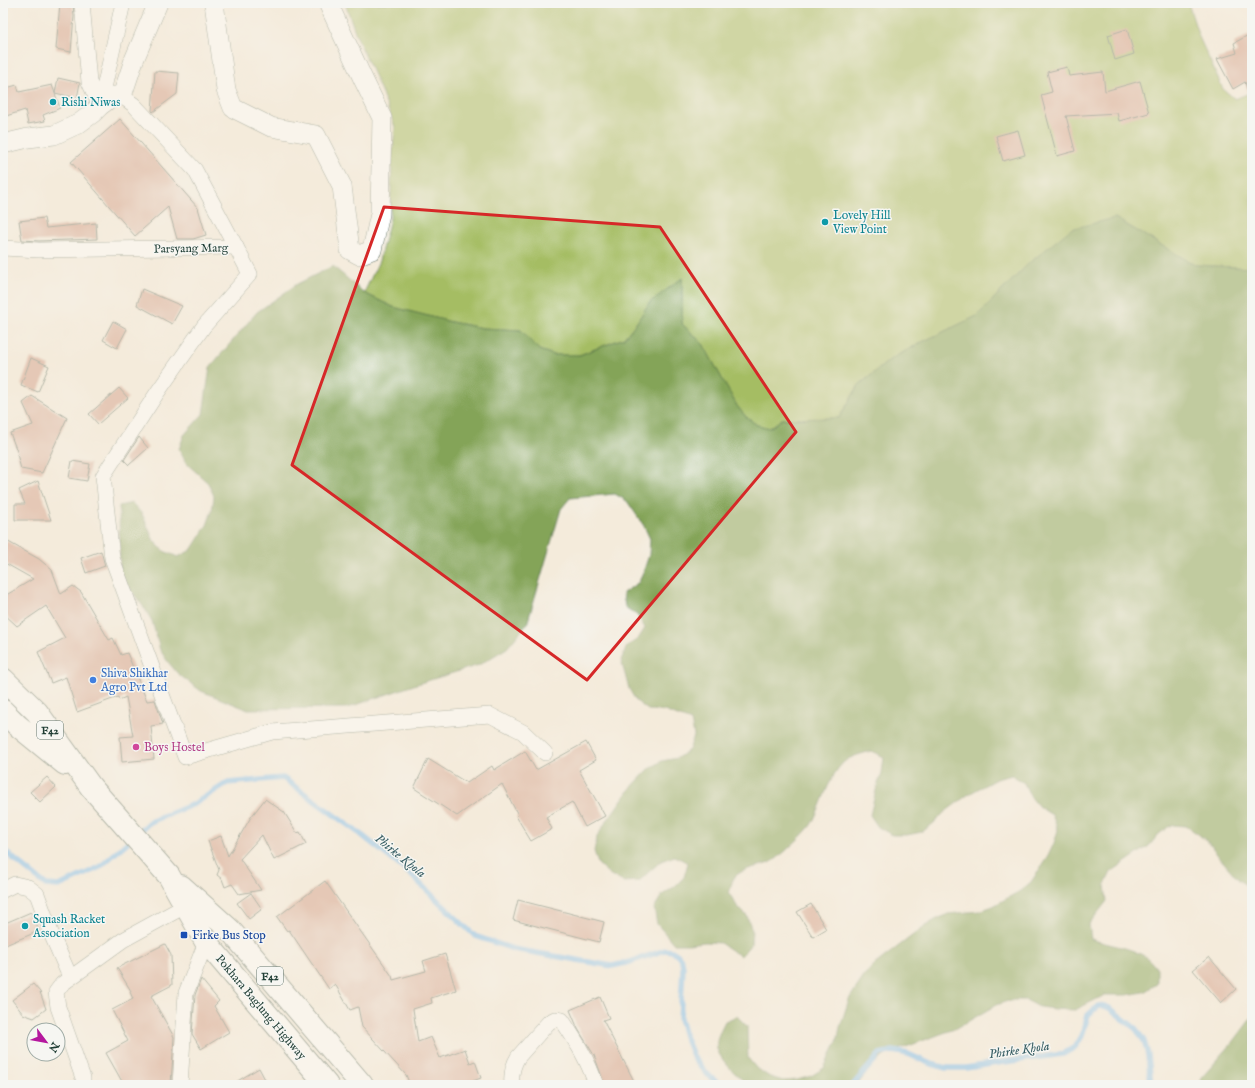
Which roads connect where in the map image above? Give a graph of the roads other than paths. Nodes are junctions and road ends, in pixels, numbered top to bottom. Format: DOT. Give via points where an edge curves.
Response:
graph roads {
  1 [pos="82,3"];
  2 [pos="123,3"];
  3 [pos="158,3"];
  4 [pos="214,3"];
  5 [pos="328,3"];
  6 [pos="122,96"];
  7 [pos="100,106"];
  8 [pos="3,144"];
  9 [pos="236,247"];
  10 [pos="3,248"];
  11 [pos="3,679"];
  12 [pos="3,711"];
  13 [pos="546,753"];
  14 [pos="92,787"];
  15 [pos="169,876"];
  16 [pos="3,890"];
  17 [pos="185,906"];
  18 [pos="206,942"];
  19 [pos="70,977"];
  20 [pos="83,1085"];
  21 [pos="180,1085"];
  22 [pos="328,1085"];
  23 [pos="362,1085"];
  24 [pos="512,1085"];
  25 [pos="596,1085"];
  1 -- 7 [label="street" via="89,82"];
  2 -- 7 [label="street"];
  3 -- 6 [label="street"];
  4 -- 5 [label="street" via="226,90 233,108 271,127 316,135 342,186 350,250 359,255 372,250 380,214 382,118"];
  6 -- 7 [label="street" via="113,96"];
  6 -- 9 [label="street, Parsyang Marg" via="134,105 195,170"];
  7 -- 8 [label="street" via="78,124 54,135"];
  9 -- 10 [label="street, Parsyang Marg" via="39,250"];
  9 -- 13 [label="street" via="250,274 204,326 103,476 112,558 184,757 272,732 490,715 523,732"];
  11 -- 14 [label="highway, F42" via="37,712"];
  12 -- 14 [label="highway, F42"];
  14 -- 15 [label="highway, F42"];
  15 -- 17 [label="highway, F42"];
  15 -- 23 [label="highway, F42" via="230,930"];
  16 -- 19 [label="street" via="15,884 28,887 37,894"];
  17 -- 18 [label="highway, Pokhara Baglung Highway / F42"];
  17 -- 19 [label="street" via="123,940"];
  18 -- 21 [label="street" via="186,993"];
  18 -- 22 [label="highway, Pokhara Baglung Highway / F42"];
  19 -- 20 [label="street" via="56,992 58,1007 84,1078"];
  24 -- 25 [label="street" via="514,1063 549,1022 555,1019 562,1020 574,1037 590,1067"];
}
